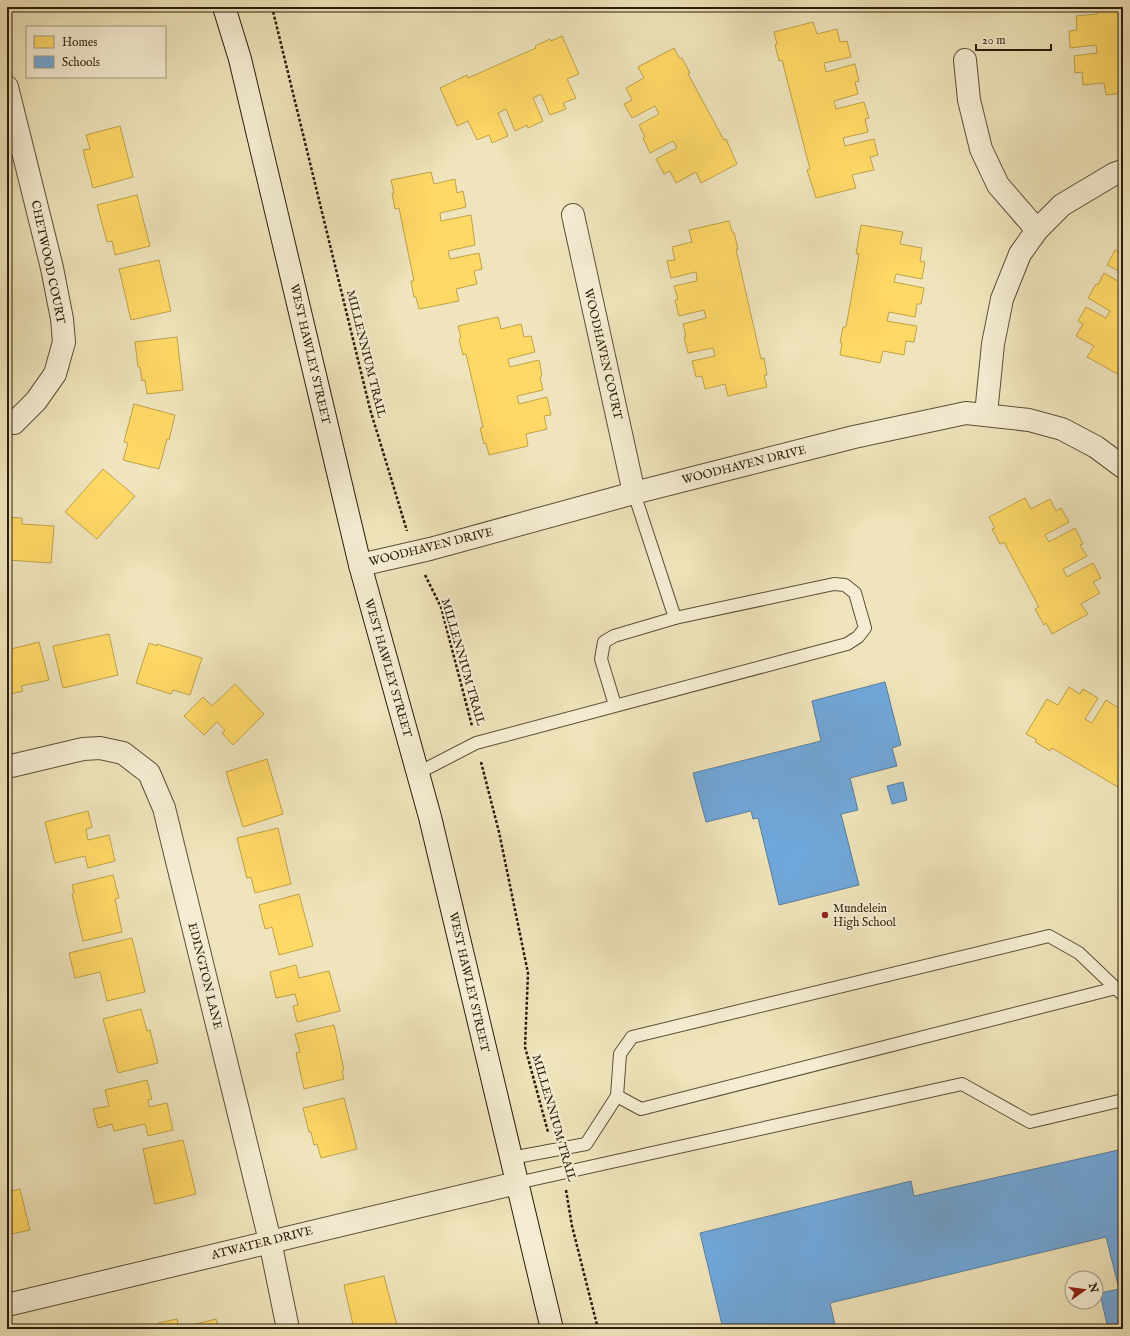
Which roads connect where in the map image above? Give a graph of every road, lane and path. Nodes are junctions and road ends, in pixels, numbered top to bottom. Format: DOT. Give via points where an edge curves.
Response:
graph roads {
  1 [pos="224,7"];
  2 [pos="272,7"];
  3 [pos="965,60"];
  4 [pos="7,87"];
  5 [pos="1123,171"];
  6 [pos="573,215"];
  7 [pos="1037,230"];
  8 [pos="986,414"];
  9 [pos="14,423"];
  10 [pos="1123,467"];
  11 [pos="634,493"];
  12 [pos="414,553"];
  13 [pos="360,565"];
  14 [pos="675,618"];
  15 [pos="615,705"];
  16 [pos="476,743"];
  17 [pos="7,767"];
  18 [pos="418,773"];
  19 [pos="1119,991"];
  20 [pos="617,1096"];
  21 [pos="1123,1100"];
  22 [pos="554,1151"];
  23 [pos="511,1158"];
  24 [pos="562,1172"];
  25 [pos="517,1182"];
  26 [pos="270,1241"];
  27 [pos="7,1305"];
  28 [pos="288,1329"];
  29 [pos="552,1329"];
  30 [pos="598,1329"];
  1 -- 13 [label="street, WEST HAWLEY STREET" via="240,59"];
  2 -- 12 [label="path, MILLENNIUM TRAIL" via="370,409"];
  3 -- 7 [label="street" via="969,100 981,149 998,185"];
  4 -- 9 [label="street, CHETWOOD COURT" via="52,268 64,342 55,374 36,401"];
  5 -- 7 [label="street" via="1062,205"];
  6 -- 11 [label="street, WOODHAVEN COURT"];
  7 -- 8 [label="street" via="1020,254 1002,299 993,344"];
  8 -- 10 [label="street, WOODHAVEN DRIVE" via="1029,420 1062,429 1096,447"];
  8 -- 11 [label="street, WOODHAVEN DRIVE" via="966,413 854,437"];
  11 -- 12 [label="street, WOODHAVEN DRIVE"];
  11 -- 14 [label="lane"];
  12 -- 13 [label="street, WOODHAVEN DRIVE"];
  12 -- 16 [label="path, MILLENNIUM TRAIL" via="441,607"];
  13 -- 18 [label="street, WEST HAWLEY STREET"];
  14 -- 15 [label="lane" via="614,636 604,642 601,659"];
  14 -- 15 [label="lane" via="834,584 845,585 855,593 865,628 858,637 847,644"];
  15 -- 16 [label="lane"];
  16 -- 18 [label="lane"];
  16 -- 22 [label="path, MILLENNIUM TRAIL" via="499,832 528,973 525,1047"];
  17 -- 26 [label="street, EDINGTON LANE" via="83,749 100,748 123,753 149,773 164,808"];
  18 -- 23 [label="street, WEST HAWLEY STREET"];
  19 -- 20 [label="lane" via="641,1109"];
  19 -- 20 [label="lane" via="1079,953 1049,936 632,1036 620,1054"];
  20 -- 22 [label="lane" via="586,1144"];
  21 -- 24 [label="lane" via="1030,1122 962,1084"];
  22 -- 23 [label="lane"];
  23 -- 25 [label="street, WEST HAWLEY STREET"];
  24 -- 25 [label="lane"];
  24 -- 30 [label="path, MILLENNIUM TRAIL" via="572,1226"];
  25 -- 26 [label="street, ATWATER DRIVE"];
  25 -- 29 [label="street, WEST HAWLEY STREET"];
  26 -- 27 [label="street, ATWATER DRIVE"];
  26 -- 28 [label="street, EDINGTON LANE"];
}
